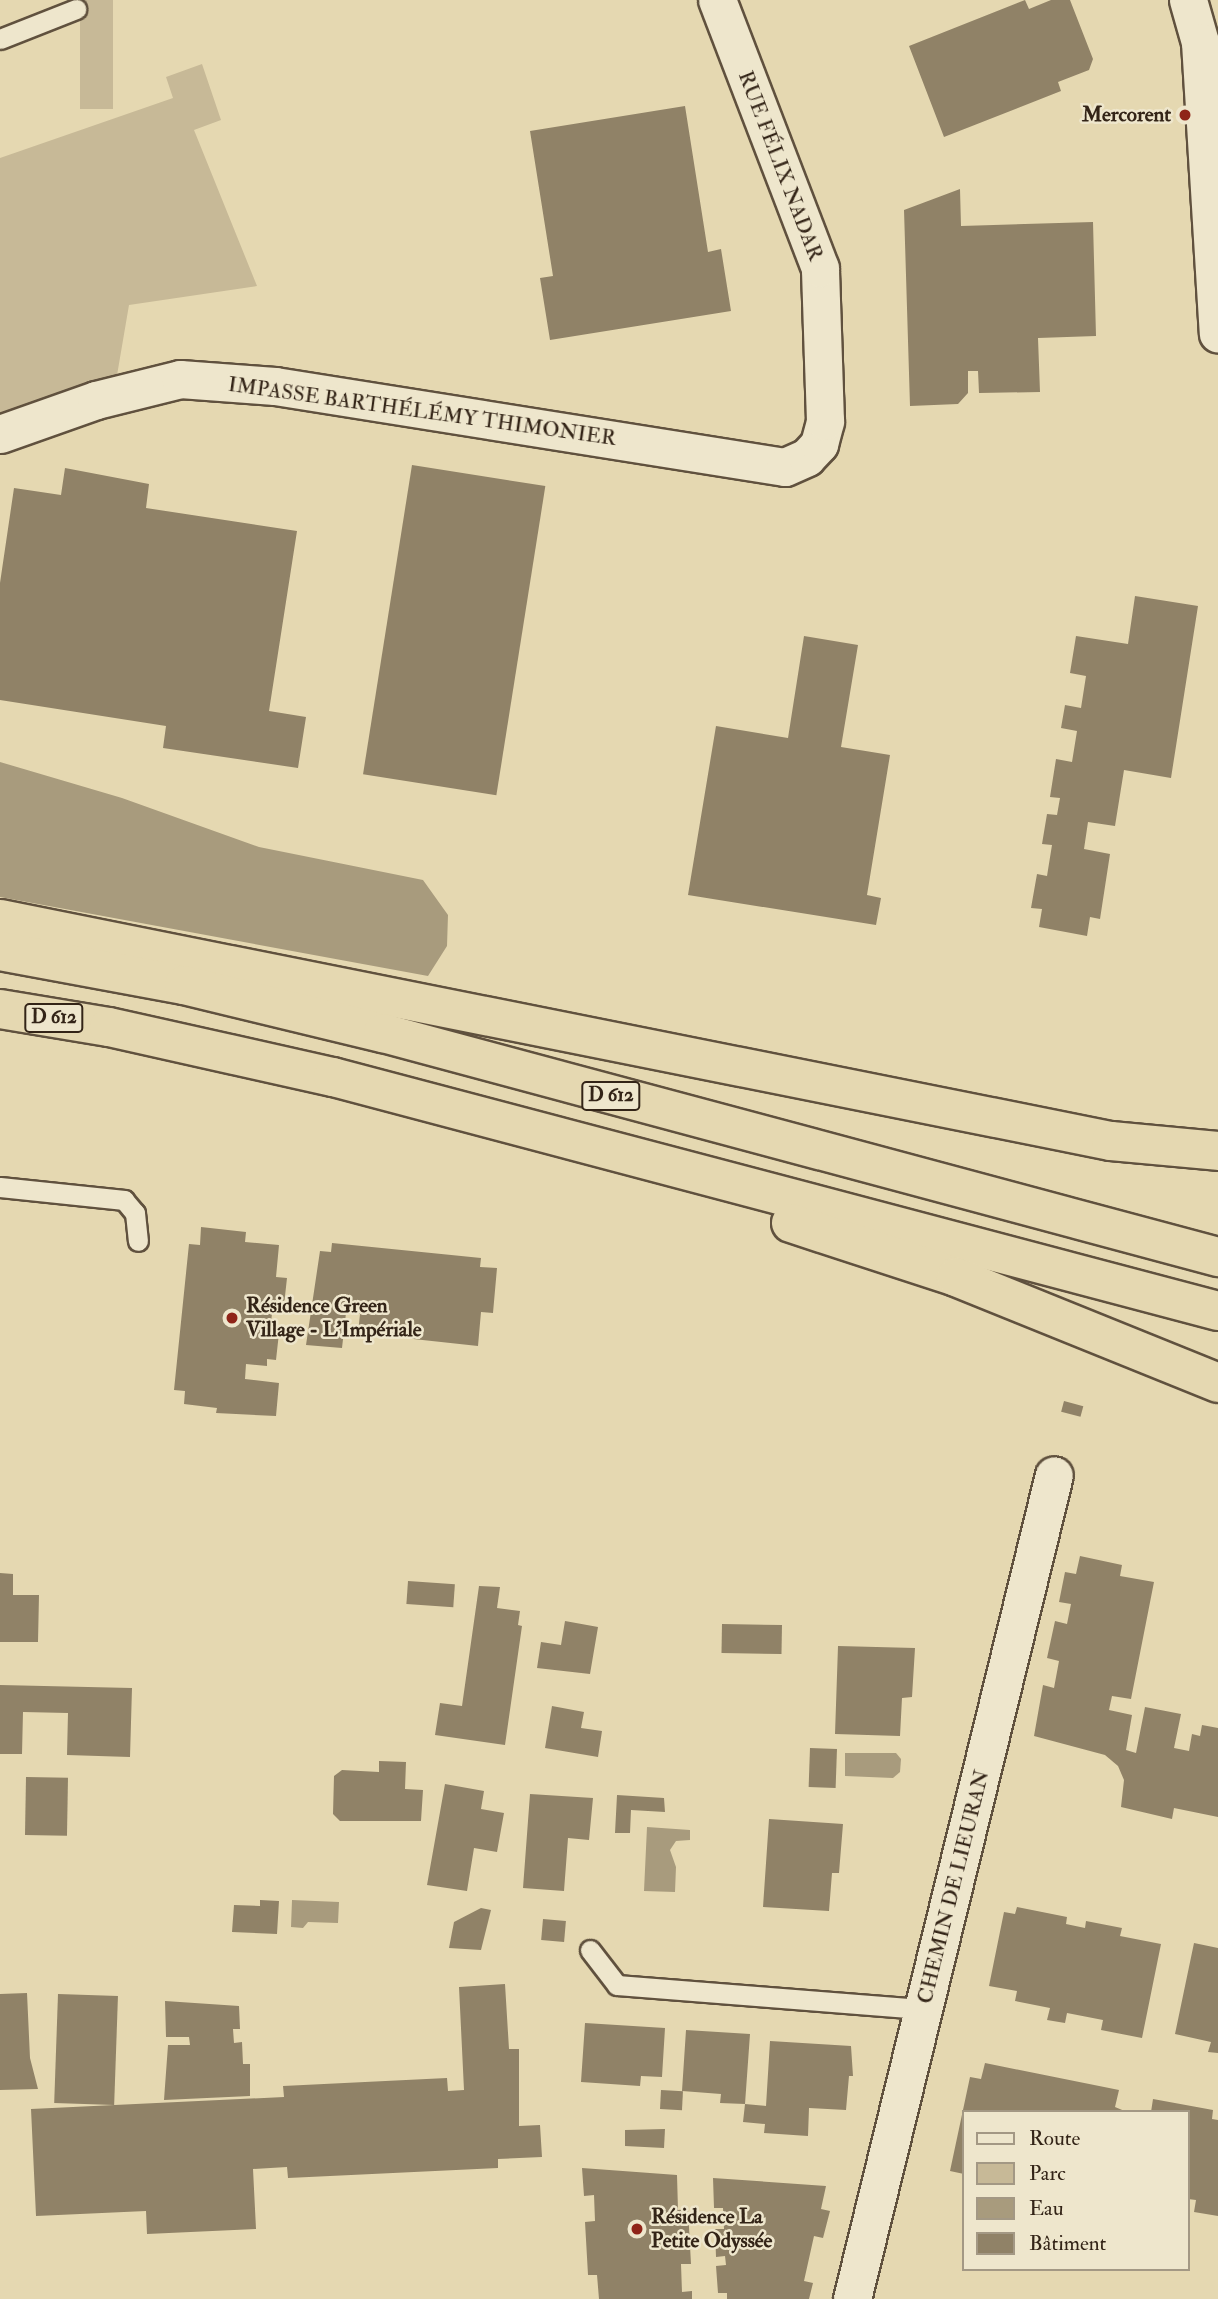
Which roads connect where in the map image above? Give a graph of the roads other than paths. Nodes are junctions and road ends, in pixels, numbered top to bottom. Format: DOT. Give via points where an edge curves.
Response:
graph roads {
  1 [pos="718,0"];
  2 [pos="1188,0"];
  3 [pos="76,9"];
  4 [pos="0,39"];
  5 [pos="1212,126"];
  6 [pos="1218,333"];
  7 [pos="0,435"];
  8 [pos="807,457"];
  9 [pos="0,919"];
  10 [pos="0,951"];
  11 [pos="0,1009"];
  12 [pos="1218,1151"];
  13 [pos="625,1153"];
  14 [pos="0,1187"];
  15 [pos="138,1241"];
  16 [pos="1218,1257"];
  17 [pos="1218,1311"];
  18 [pos="1218,1382"];
  19 [pos="1054,1475"];
  20 [pos="590,1950"];
  21 [pos="924,2009"];
  22 [pos="852,2299"];
  1 -- 8 [label="street, RUE FÉLIX NADAR" via="820,268 825,421 819,444"];
  2 -- 5 [label="street" via="1200,42"];
  3 -- 4 [label="lane"];
  5 -- 6 [label="street"];
  7 -- 8 [label="street, IMPASSE BARTHÉLÉMY THIMONIER" via="96,400 180,379 275,386 785,467"];
  9 -- 12 [label="highway" via="1098,1139"];
  10 -- 16 [label="highway, D 612" via="184,985 383,1033"];
  11 -- 13 [label="highway, D 612" via="211,1049"];
  13 -- 17 [label="highway, D 612"];
  13 -- 18 [label="highway" via="734,1203 969,1282"];
  14 -- 15 [label="lane" via="124,1200 135,1213"];
  19 -- 21 [label="street, CHEMIN DE LIEURAN"];
  20 -- 21 [label="lane" via="617,1985"];
  21 -- 22 [label="street, CHEMIN DE LIEURAN"];
}
